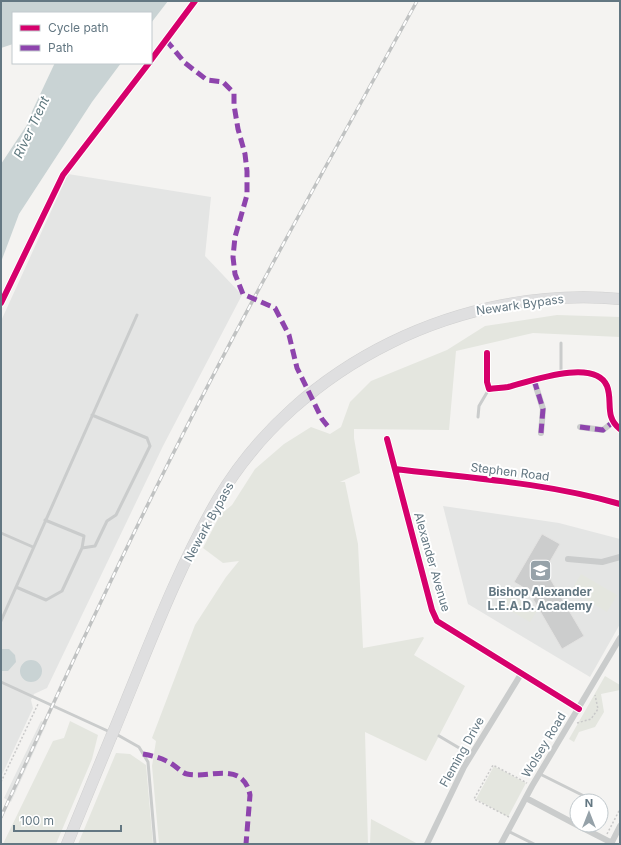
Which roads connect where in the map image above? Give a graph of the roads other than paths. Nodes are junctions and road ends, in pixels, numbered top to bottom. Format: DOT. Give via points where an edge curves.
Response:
graph roads {
  1 [pos="620,299"];
  2 [pos="137,315"];
  3 [pos="561,343"];
  4 [pos="487,353"];
  5 [pos="561,374"];
  6 [pos="534,380"];
  7 [pos="489,389"];
  8 [pos="92,414"];
  9 [pos="478,418"];
  10 [pos="613,422"];
  11 [pos="580,427"];
  12 [pos="620,429"];
  13 [pos="541,433"];
  14 [pos="387,439"];
  15 [pos="395,469"];
  16 [pos="620,504"];
  17 [pos="45,520"];
  18 [pos="1,533"];
  19 [pos="33,547"];
  20 [pos="82,548"];
  21 [pos="620,557"];
  22 [pos="568,559"];
  23 [pos="16,587"];
  24 [pos="1,621"];
  25 [pos="620,638"];
  26 [pos="521,674"];
  27 [pos="1,682"];
  28 [pos="579,709"];
  29 [pos="439,736"];
  30 [pos="471,755"];
  31 [pos="540,774"];
  32 [pos="578,793"];
  33 [pos="526,798"];
  34 [pos="569,821"];
  35 [pos="620,826"];
  36 [pos="508,831"];
  37 [pos="592,833"];
  38 [pos="611,843"];
  39 [pos="66,844"];
  40 [pos="154,844"];
  41 [pos="427,844"];
  42 [pos="501,844"];
  43 [pos="534,844"];
  1 -- 39 [label="highway, Newark Bypass" via="543,299 485,308 451,318 397,340 360,359 305,399 264,438 219,498 201,531 175,586"];
  2 -- 8 [label="lane"];
  3 -- 5 [label="lane"];
  4 -- 7 [label="street"];
  5 -- 6 [label="street"];
  5 -- 10 [label="street" via="590,373 604,382"];
  6 -- 7 [label="street"];
  6 -- 13 [label="street" via="542,409"];
  7 -- 9 [label="lane" via="479,406"];
  8 -- 17 [label="lane"];
  8 -- 20 [label="lane" via="147,438 150,446 116,515 107,521 95,546"];
  10 -- 11 [label="street" via="603,430"];
  10 -- 12 [label="street"];
  14 -- 15 [label="street, Alexander Avenue"];
  15 -- 16 [label="street, Stephen Road" via="547,487"];
  15 -- 26 [label="street, Alexander Avenue" via="437,621"];
  17 -- 19 [label="lane"];
  17 -- 20 [label="lane" via="84,536"];
  18 -- 19 [label="lane"];
  19 -- 23 [label="lane"];
  20 -- 23 [label="lane" via="62,591 46,600"];
  21 -- 22 [label="street" via="602,562"];
  23 -- 24 [label="lane"];
  25 -- 28 [label="street, Wolsey Road"];
  26 -- 28 [label="street, Alexander Avenue"];
  26 -- 30 [label="street, Fleming Drive"];
  27 -- 40 [label="lane" via="123,737 139,747 148,762"];
  28 -- 31 [label="street, Wolsey Road"];
  29 -- 30 [label="lane"];
  30 -- 41 [label="street, Fleming Drive"];
  31 -- 32 [label="lane"];
  31 -- 33 [label="street, Wolsey Road"];
  33 -- 34 [label="street"];
  33 -- 36 [label="street, Wolsey Road"];
  35 -- 38 [label="street"];
  36 -- 42 [label="street, Wolsey Road"];
  36 -- 43 [label="lane"];
  37 -- 38 [label="street"];
}
